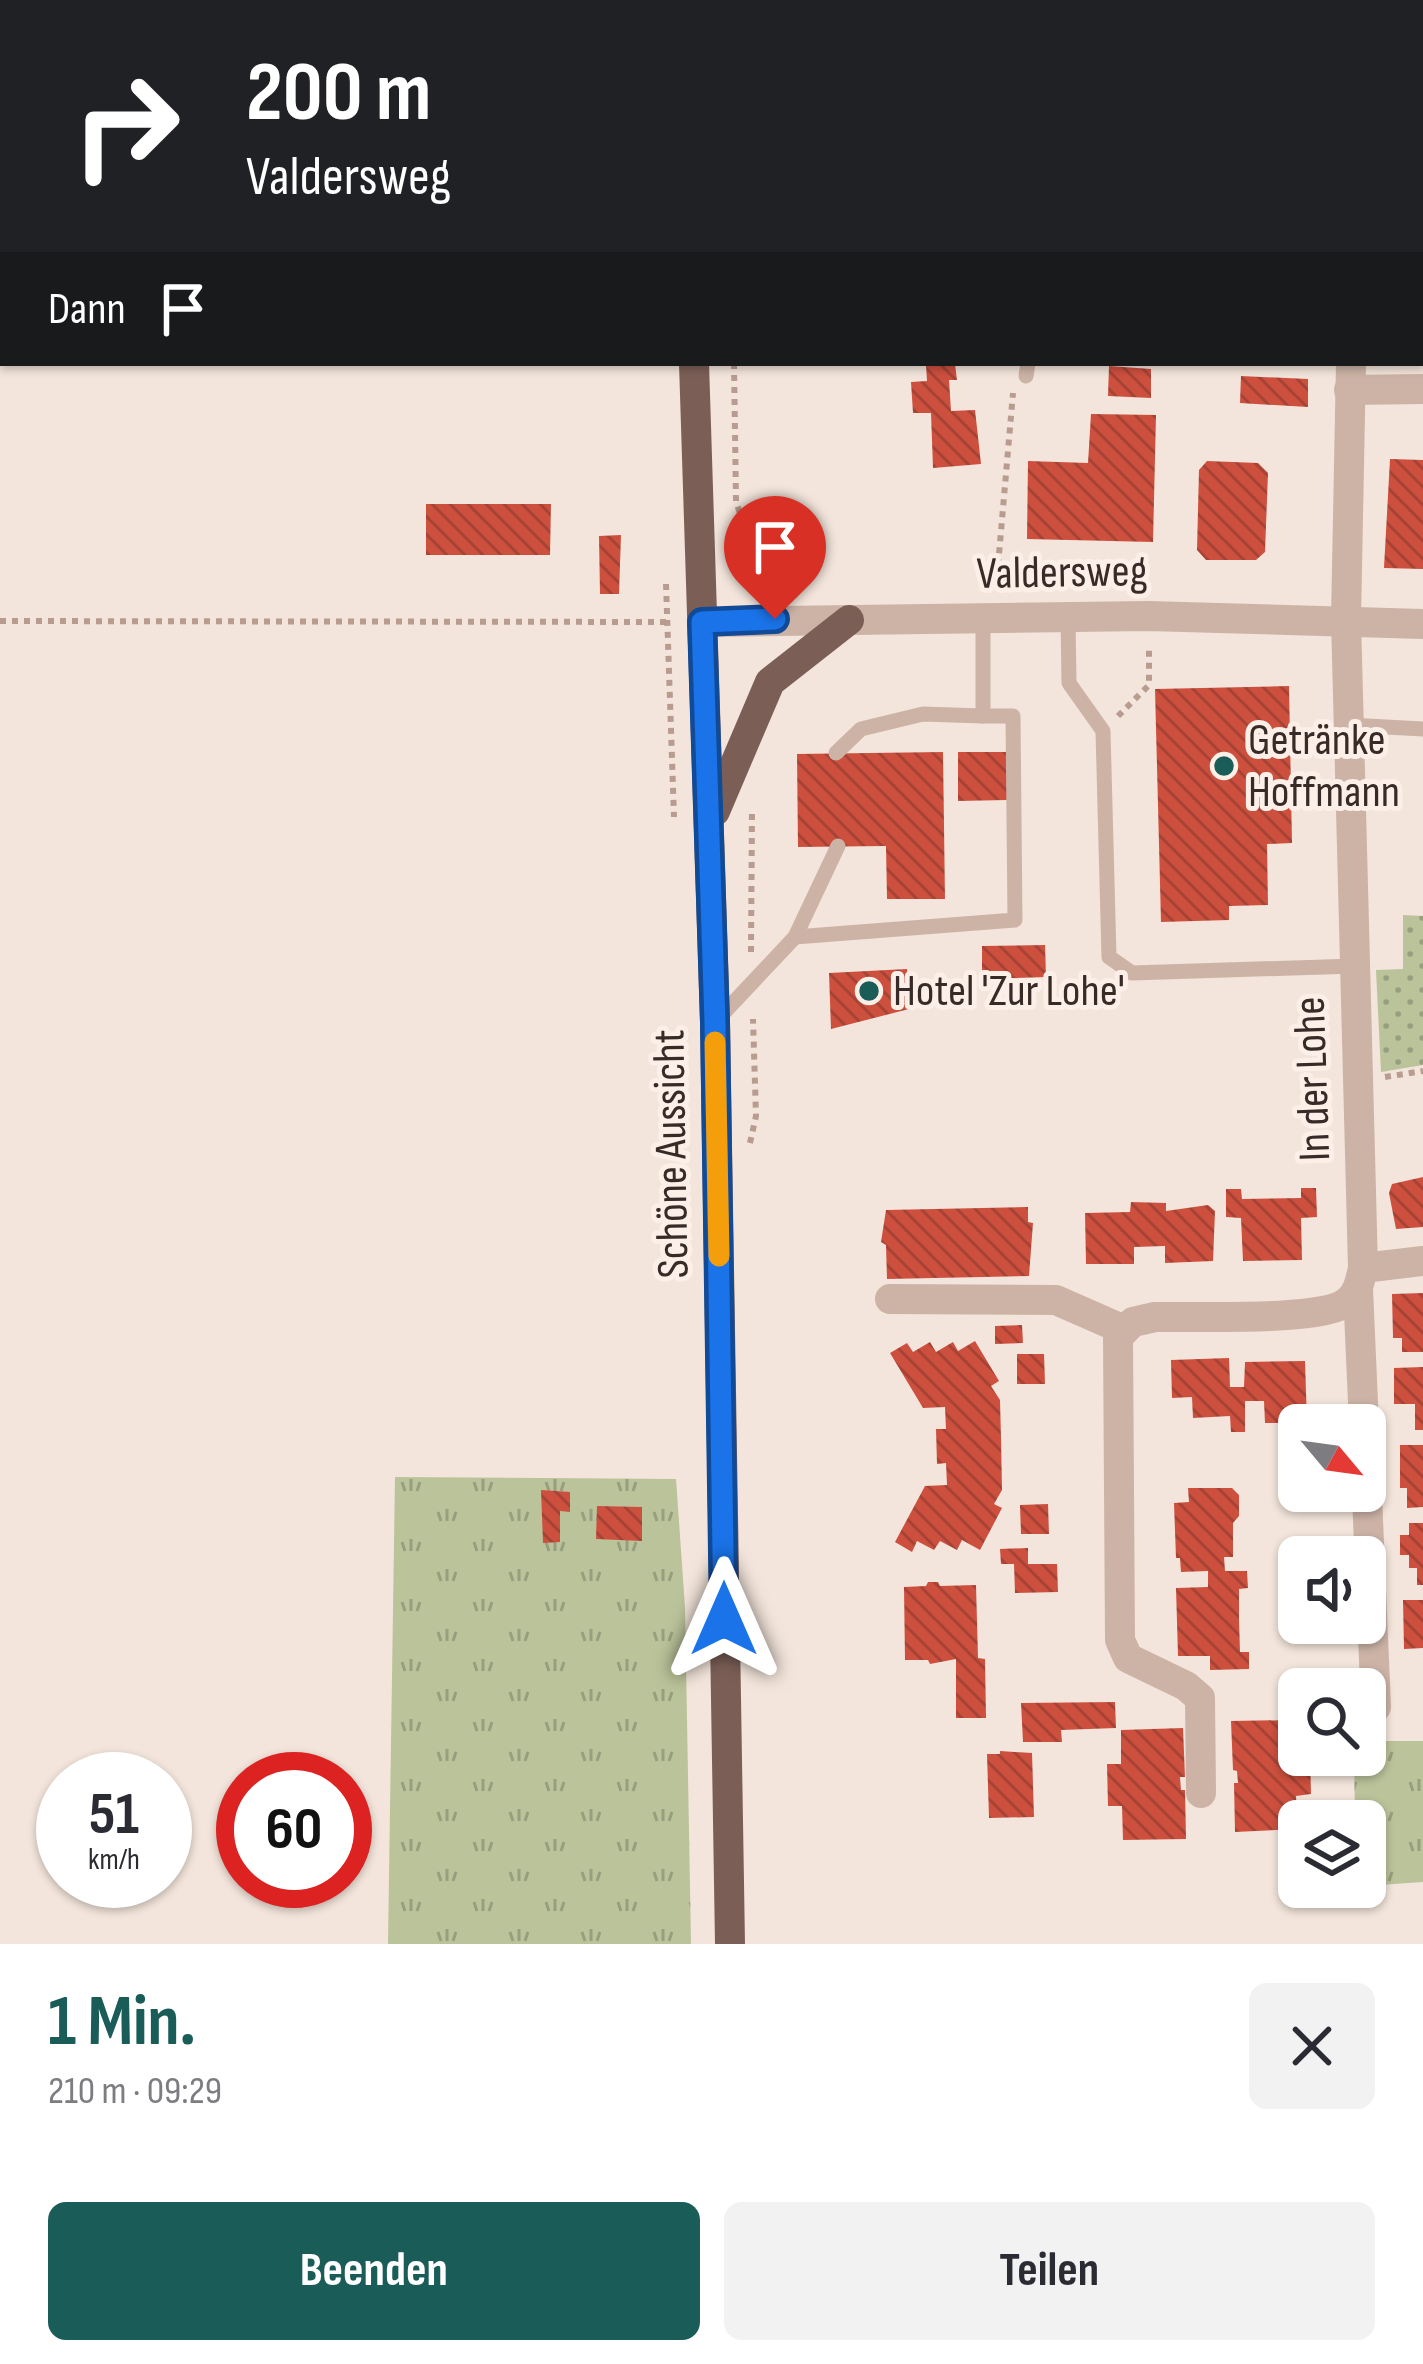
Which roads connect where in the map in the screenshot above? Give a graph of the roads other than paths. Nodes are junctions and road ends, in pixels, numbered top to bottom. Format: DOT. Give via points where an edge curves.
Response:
graph roads {
  1 [pos="694,366"];
  2 [pos="1350,376"];
  3 [pos="1423,389"];
  4 [pos="1068,618"];
  5 [pos="989,619"];
  6 [pos="1346,619"];
  7 [pos="849,620"];
  8 [pos="702,622"];
  9 [pos="1423,624"];
  10 [pos="983,716"];
  11 [pos="1349,725"];
  12 [pos="1423,729"];
  13 [pos="836,754"];
  14 [pos="710,822"];
  15 [pos="838,846"];
  16 [pos="795,937"];
  17 [pos="1354,966"];
  18 [pos="715,1022"];
  19 [pos="1423,1261"];
  20 [pos="1361,1278"];
  21 [pos="890,1299"];
  22 [pos="1122,1329"];
  23 [pos="1364,1404"];
  24 [pos="1368,1512"];
  25 [pos="1374,1668"];
  26 [pos="1202,1793"];
  27 [pos="730,1944"];
  1 -- 8 [label="main road, Schöne Aussicht"];
  2 -- 3 [label="street"];
  2 -- 6 [label="street, In der Lohe"];
  4 -- 5 [label="street, Valdersweg"];
  4 -- 6 [label="street, Valdersweg"];
  4 -- 17 [label="lane" via="1069,683 1102,731 1109,957 1132,973"];
  5 -- 7 [label="street, Valdersweg"];
  5 -- 10 [label="lane"];
  6 -- 9 [label="street, Valdersweg"];
  6 -- 11 [label="street, In der Lohe"];
  7 -- 8 [label="street, Valdersweg"];
  7 -- 14 [label="main road" via="770,682"];
  8 -- 14 [label="main road, Schöne Aussicht"];
  10 -- 13 [label="lane" via="923,714 861,729"];
  10 -- 16 [label="lane" via="1013,716 1015,920"];
  11 -- 12 [label="lane"];
  11 -- 17 [label="street, In der Lohe"];
  14 -- 18 [label="main road, Schöne Aussicht"];
  15 -- 16 [label="lane"];
  16 -- 18 [label="lane"];
  17 -- 20 [label="street, In der Lohe"];
  18 -- 27 [label="main road, Schöne Aussicht"];
  19 -- 20 [label="street"];
  20 -- 22 [label="street" via="1337,1307 1155,1317"];
  20 -- 23 [label="street, In der Lohe"];
  21 -- 22 [label="street" via="1056,1300"];
  22 -- 26 [label="street" via="1120,1640 1128,1658 1200,1698"];
  24 -- 25 [label="street"];
}
